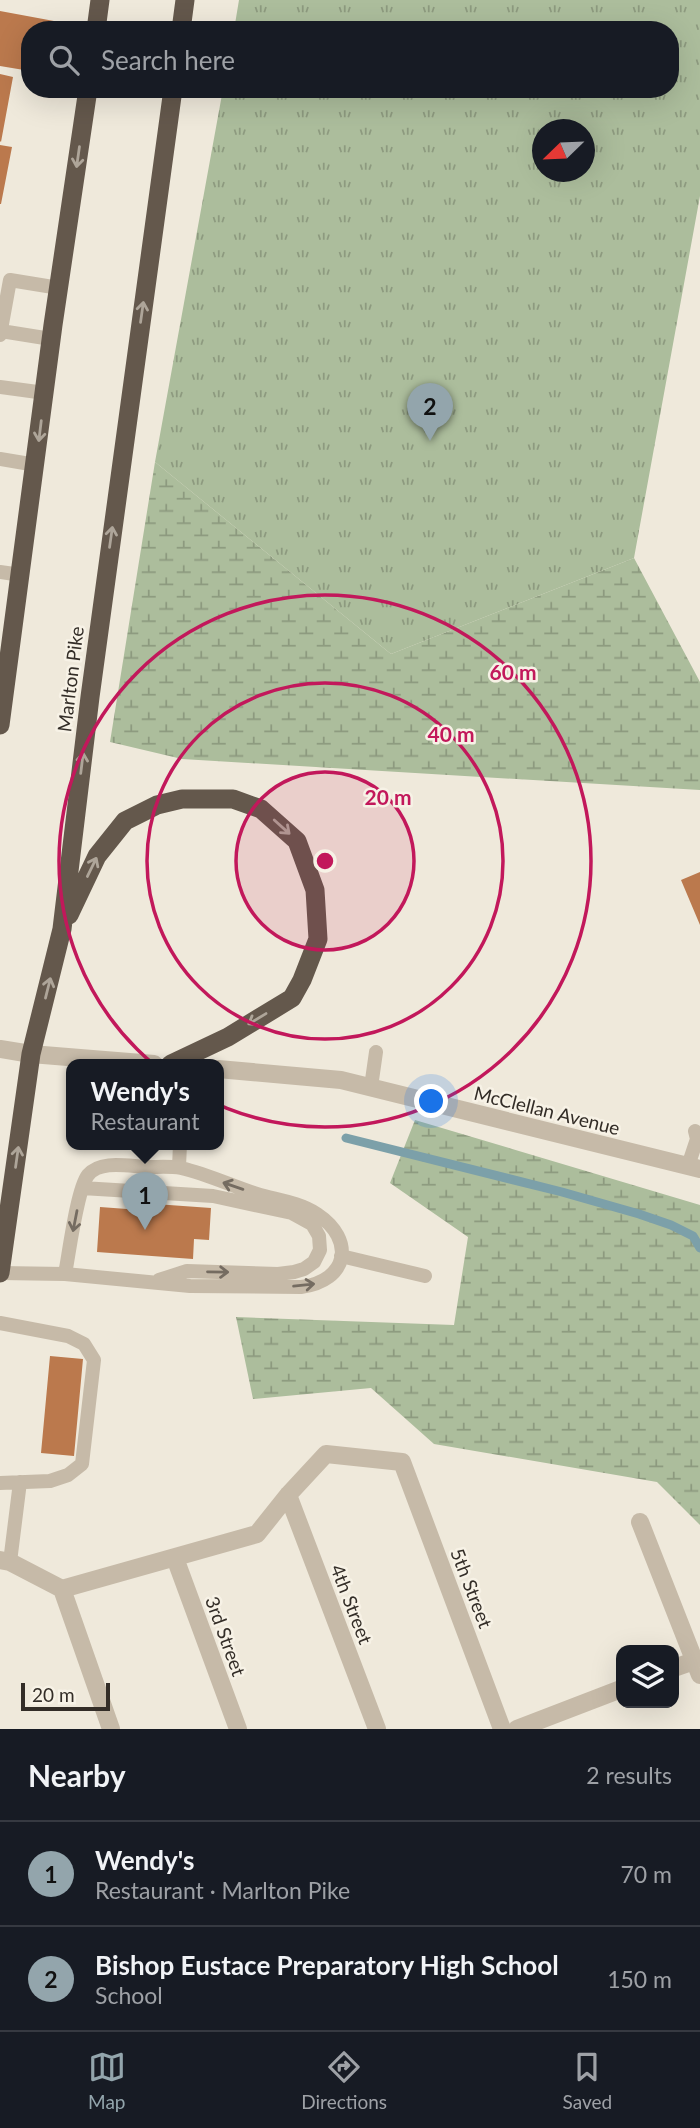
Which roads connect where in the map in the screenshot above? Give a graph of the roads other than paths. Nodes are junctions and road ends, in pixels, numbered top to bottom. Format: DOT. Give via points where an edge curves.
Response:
graph roads {
  1 [pos="100,0"];
  2 [pos="185,0"];
  3 [pos="97,21"];
  4 [pos="182,21"];
  5 [pos="87,98"];
  6 [pos="172,98"];
  7 [pos="58,288"];
  8 [pos="0,333"];
  9 [pos="51,339"];
  10 [pos="0,387"];
  11 [pos="45,393"];
  12 [pos="0,459"];
  13 [pos="36,465"];
  14 [pos="0,572"];
  15 [pos="21,575"];
  16 [pos="4,673"];
  17 [pos="0,725"];
  18 [pos="62,929"];
  19 [pos="0,1049"];
  20 [pos="376,1052"];
  21 [pos="31,1054"];
  22 [pos="92,1059"];
  23 [pos="182,1059"];
  24 [pos="224,1069"];
  25 [pos="370,1087"];
  26 [pos="695,1131"];
  27 [pos="180,1150"];
  28 [pos="179,1167"];
  29 [pos="694,1168"];
  30 [pos="82,1188"];
  31 [pos="341,1256"];
  32 [pos="0,1273"];
  33 [pos="65,1274"];
  34 [pos="425,1276"];
  35 [pos="151,1282"];
  36 [pos="0,1323"];
  37 [pos="20,1482"];
  38 [pos="0,1483"];
  39 [pos="288,1495"];
  40 [pos="640,1522"];
  41 [pos="175,1558"];
  42 [pos="5,1561"];
  43 [pos="62,1588"];
  44 [pos="679,1668"];
  45 [pos="697,1668"];
  46 [pos="616,1691"];
  47 [pos="111,1729"];
  48 [pos="238,1729"];
  49 [pos="377,1729"];
  50 [pos="502,1729"];
  51 [pos="517,1729"];
  1 -- 3 [label="highway"];
  2 -- 4 [label="highway"];
  5 -- 7 [label="highway, one-way"];
  18 -- 6 [label="highway, Marlton Pike, one-way"];
  7 -- 8 [label="lane" via="10,280"];
  7 -- 9 [label="highway"];
  8 -- 9 [label="lane"];
  9 -- 11 [label="highway"];
  10 -- 11 [label="lane"];
  11 -- 13 [label="highway, one-way"];
  12 -- 13 [label="lane"];
  13 -- 15 [label="highway"];
  14 -- 15 [label="lane"];
  15 -- 16 [label="highway"];
  16 -- 17 [label="highway"];
  21 -- 18 [label="highway, Marlton Pike, one-way"];
  18 -- 23 [label="highway, one-way" via="97,856 125,821 157,804 233,799 261,809 297,841 315,890 318,939 302,980 292,998"];
  19 -- 21 [label="street"];
  20 -- 25 [label="lane"];
  21 -- 22 [label="street"];
  32 -- 21 [label="highway, Marlton Pike, one-way"];
  24 -- 25 [label="street, McClellan Avenue"];
  25 -- 29 [label="street, McClellan Avenue"];
  26 -- 29 [label="lane"];
  27 -- 28 [label="lane"];
  28 -- 30 [label="lane" via="100,1167 89,1174"];
  31 -- 28 [label="lane, one-way" via="336,1230 302,1205"];
  30 -- 33 [label="lane, one-way"];
  35 -- 30 [label="lane, one-way" via="187,1272 294,1272 313,1262 320,1250 319,1236 312,1224 292,1213 213,1196"];
  31 -- 34 [label="lane"];
  35 -- 31 [label="lane, one-way" via="301,1287 334,1274"];
  32 -- 33 [label="lane"];
  33 -- 35 [label="lane"];
  36 -- 37 [label="lane" via="68,1336 84,1344 94,1360 82,1464 50,1481"];
  37 -- 38 [label="lane"];
  37 -- 42 [label="lane"];
  39 -- 41 [label="street" via="257,1534"];
  39 -- 49 [label="street, 4th Street"];
  39 -- 50 [label="street, 5th Street" via="326,1454 402,1462"];
  40 -- 45 [label="street"];
  41 -- 43 [label="street"];
  41 -- 48 [label="street, 3rd Street"];
  42 -- 43 [label="street"];
  43 -- 47 [label="street"];
  44 -- 45 [label="street"];
  46 -- 51 [label="street"];
}
